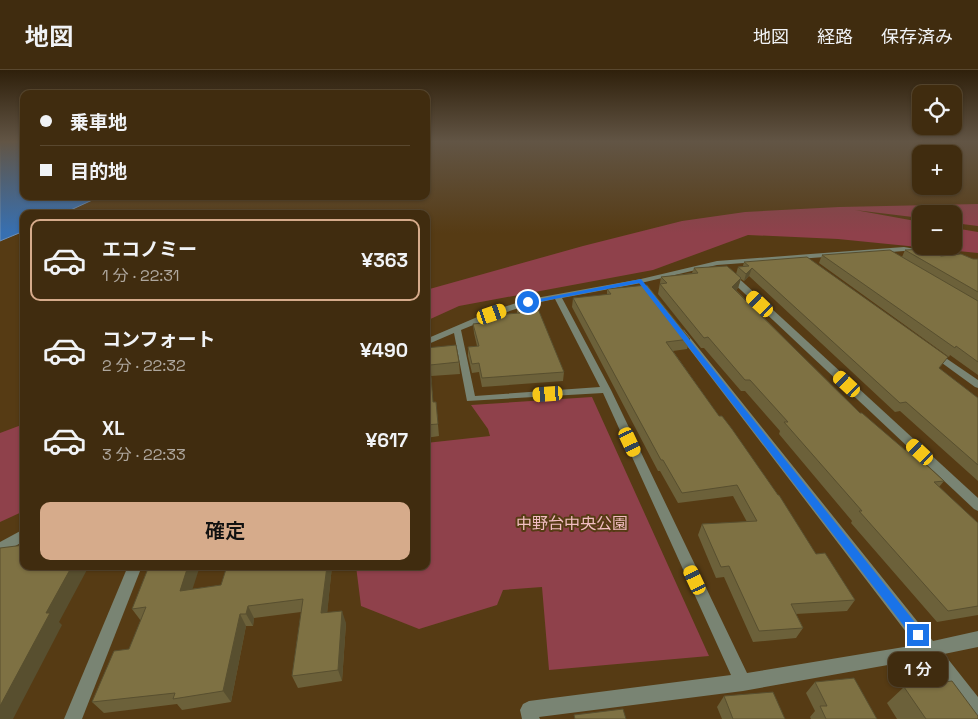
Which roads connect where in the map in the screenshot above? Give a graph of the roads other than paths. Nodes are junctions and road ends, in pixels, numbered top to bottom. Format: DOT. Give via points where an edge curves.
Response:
graph roads {
  1 [pos="880,250"];
  2 [pos="803,257"];
  3 [pos="896,260"];
  4 [pos="978,262"];
  5 [pos="717,263"];
  6 [pos="811,263"];
  7 [pos="558,297"];
  8 [pos="672,320"];
  9 [pos="457,329"];
  10 [pos="430,340"];
  11 [pos="930,350"];
  12 [pos="978,385"];
  13 [pos="606,390"];
  14 [pos="978,506"];
  15 [pos="20,536"];
  16 [pos="0,549"];
  17 [pos="133,570"];
  18 [pos="978,639"];
  19 [pos="930,650"];
  20 [pos="743,683"];
  21 [pos="978,711"];
  22 [pos="73,719"];
  23 [pos="531,719"];
  1 -- 2 [label="street"];
  1 -- 3 [label="street"];
  1 -- 4 [label="street" via="904,249"];
  2 -- 5 [label="street"];
  2 -- 6 [label="street"];
  5 -- 7 [label="street" via="644,285"];
  5 -- 14 [label="street"];
  7 -- 9 [label="street" via="528,302"];
  7 -- 13 [label="street"];
  8 -- 19 [label="street"];
  9 -- 10 [label="street"];
  9 -- 13 [label="street" via="471,399"];
  11 -- 12 [label="street"];
  13 -- 20 [label="street"];
  15 -- 16 [label="street"];
  17 -- 22 [label="street"];
  18 -- 19 [label="street"];
  19 -- 20 [label="street"];
  19 -- 21 [label="street"];
  20 -- 23 [label="street" via="529,710"];
}
